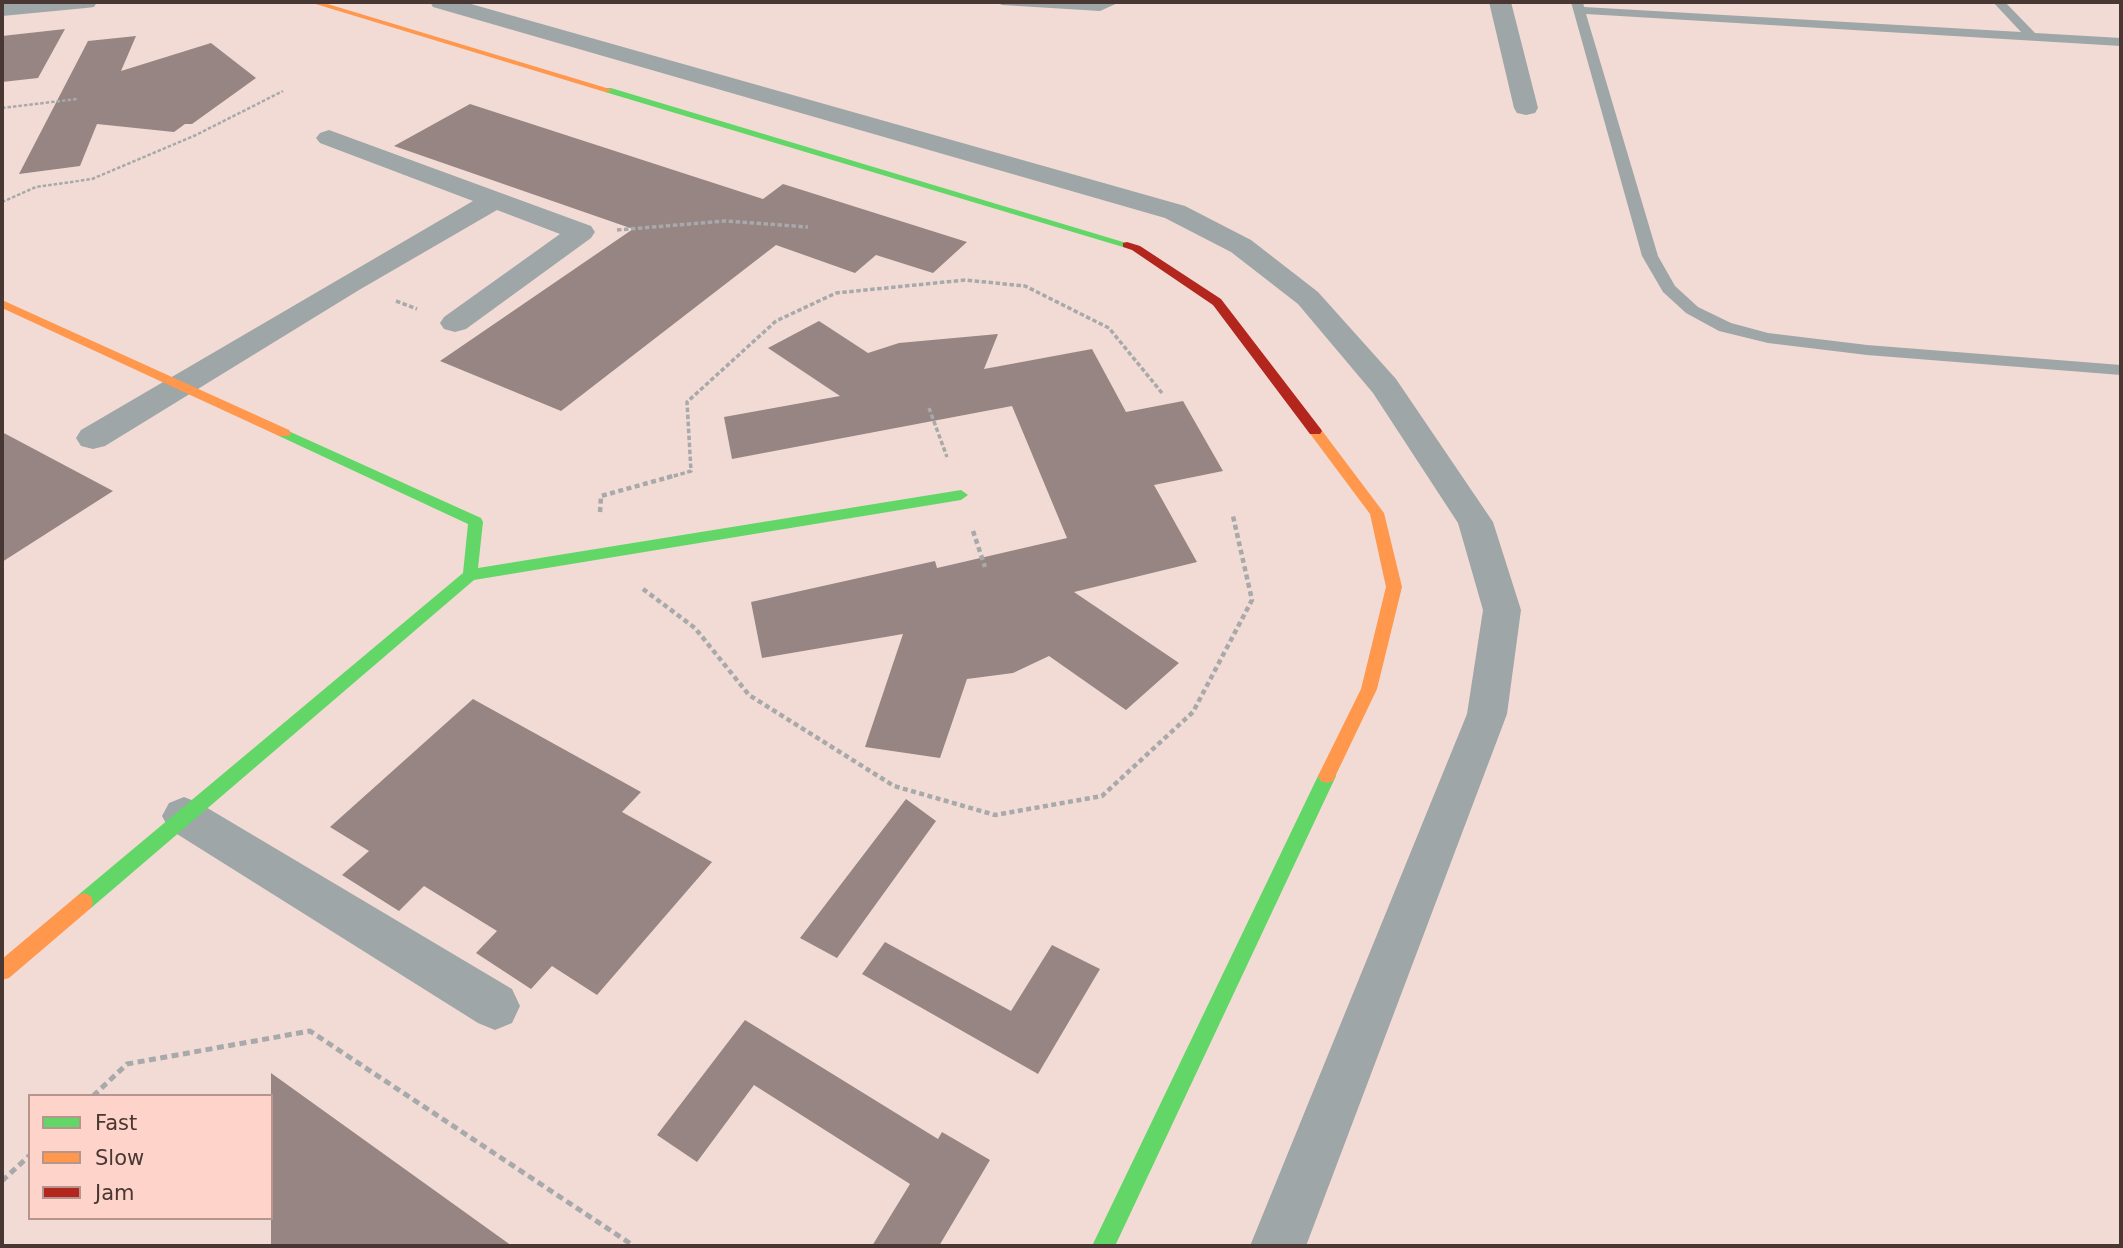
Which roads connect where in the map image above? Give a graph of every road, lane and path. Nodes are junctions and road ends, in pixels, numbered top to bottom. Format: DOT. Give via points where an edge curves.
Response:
graph roads {
  1 [pos="86,2"];
  2 [pos="313,2"];
  3 [pos="440,2"];
  4 [pos="1002,2"];
  5 [pos="1114,2"];
  6 [pos="1500,2"];
  7 [pos="1999,2"];
  8 [pos="1578,6"];
  9 [pos="2,10"];
  10 [pos="2031,36"];
  11 [pos="2121,42"];
  12 [pos="283,91"];
  13 [pos="77,99"];
  14 [pos="2,108"];
  15 [pos="1526,108"];
  16 [pos="329,138"];
  17 [pos="495,200"];
  18 [pos="2,202"];
  19 [pos="808,227"];
  20 [pos="581,232"];
  21 [pos="349,284"];
  22 [pos="2,304"];
  23 [pos="455,323"];
  24 [pos="2121,370"];
  25 [pos="179,386"];
  26 [pos="1162,393"];
  27 [pos="93,438"];
  28 [pos="961,495"];
  29 [pos="1233,516"];
  30 [pos="597,554"];
  31 [pos="470,575"];
  32 [pos="184,817"];
  33 [pos="2,971"];
  34 [pos="495,1006"];
  35 [pos="95,1094"];
  36 [pos="28,1157"];
  37 [pos="2,1181"];
  38 [pos="634,1246"];
  39 [pos="1103,1246"];
  40 [pos="1278,1246"];
  1 -- 9 [label="street"];
  2 -- 39 [label="street" via="1136,248 1217,302 1377,513 1394,587 1369,689"];
  3 -- 40 [label="street" via="1175,212 1241,246 1308,298 1385,386 1475,522 1502,610 1487,714"];
  4 -- 5 [label="lane" via="1100,7"];
  6 -- 15 [label="street"];
  7 -- 10 [label="lane"];
  8 -- 10 [label="lane"];
  8 -- 24 [label="lane" via="1650,256 1669,289 1692,310 1724,327 1768,338"];
  10 -- 11 [label="lane"];
  12 -- 18 [label="path" via="196,135 92,179 36,187"];
  13 -- 14 [label="path"];
  16 -- 17 [label="street"];
  17 -- 20 [label="street"];
  17 -- 21 [label="street"];
  19 -- 20 [label="path" via="725,220"];
  20 -- 23 [label="street"];
  21 -- 23 [label="path"];
  21 -- 25 [label="street"];
  22 -- 25 [label="street"];
  25 -- 27 [label="street"];
  25 -- 31 [label="street" via="476,523"];
  26 -- 30 [label="path" via="1109,328 1025,286 965,280 836,293 776,321 687,402 691,471 601,496"];
  28 -- 30 [label="street"];
  29 -- 30 [label="path" via="1251,600 1193,712 1102,796 995,815 894,786 748,695 695,628"];
  30 -- 31 [label="street"];
  31 -- 32 [label="street"];
  32 -- 33 [label="street"];
  32 -- 34 [label="street"];
  35 -- 38 [label="path" via="127,1064 310,1031"];
  36 -- 37 [label="path"];
}
